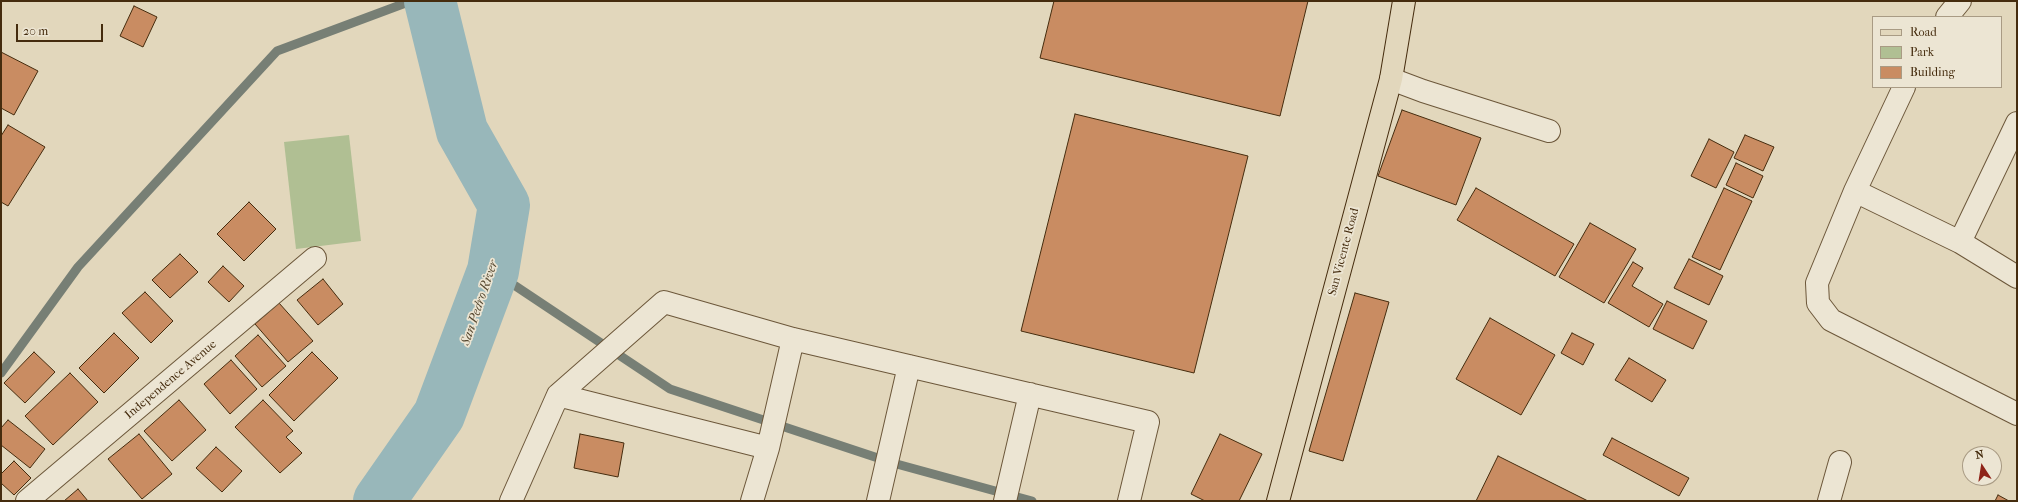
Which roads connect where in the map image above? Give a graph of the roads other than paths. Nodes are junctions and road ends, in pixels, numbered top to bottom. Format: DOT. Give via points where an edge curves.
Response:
graph roads {
  1 [pos="1404,1"];
  2 [pos="1960,1"];
  3 [pos="1948,16"];
  4 [pos="1391,79"];
  5 [pos="1904,88"];
  6 [pos="2017,123"];
  7 [pos="1549,131"];
  8 [pos="1855,191"];
  9 [pos="1960,242"];
  10 [pos="315,258"];
  11 [pos="2017,277"];
  12 [pos="793,339"];
  13 [pos="909,366"];
  14 [pos="1030,394"];
  15 [pos="558,395"];
  16 [pos="2017,414"];
  17 [pos="768,448"];
  18 [pos="1840,462"];
  19 [pos="27,501"];
  20 [pos="511,501"];
  21 [pos="752,501"];
  22 [pos="878,501"];
  23 [pos="1004,501"];
  24 [pos="1129,501"];
  25 [pos="1278,501"];
  26 [pos="1829,501"];
  1 -- 4 [label="main road, San Vicente Road"];
  2 -- 3 [label="street"];
  4 -- 7 [label="street"];
  4 -- 25 [label="main road, San Vicente Road"];
  5 -- 8 [label="street"];
  6 -- 9 [label="street"];
  8 -- 9 [label="street"];
  8 -- 16 [label="street" via="1817,283 1818,303 1831,320"];
  9 -- 11 [label="street"];
  10 -- 19 [label="street, Independence Avenue"];
  12 -- 13 [label="street"];
  12 -- 15 [label="street" via="664,302"];
  12 -- 17 [label="street"];
  13 -- 14 [label="street"];
  13 -- 22 [label="street"];
  14 -- 23 [label="street"];
  14 -- 24 [label="street" via="1148,422"];
  15 -- 17 [label="street"];
  15 -- 20 [label="street"];
  17 -- 21 [label="street"];
  18 -- 26 [label="street"];
}
